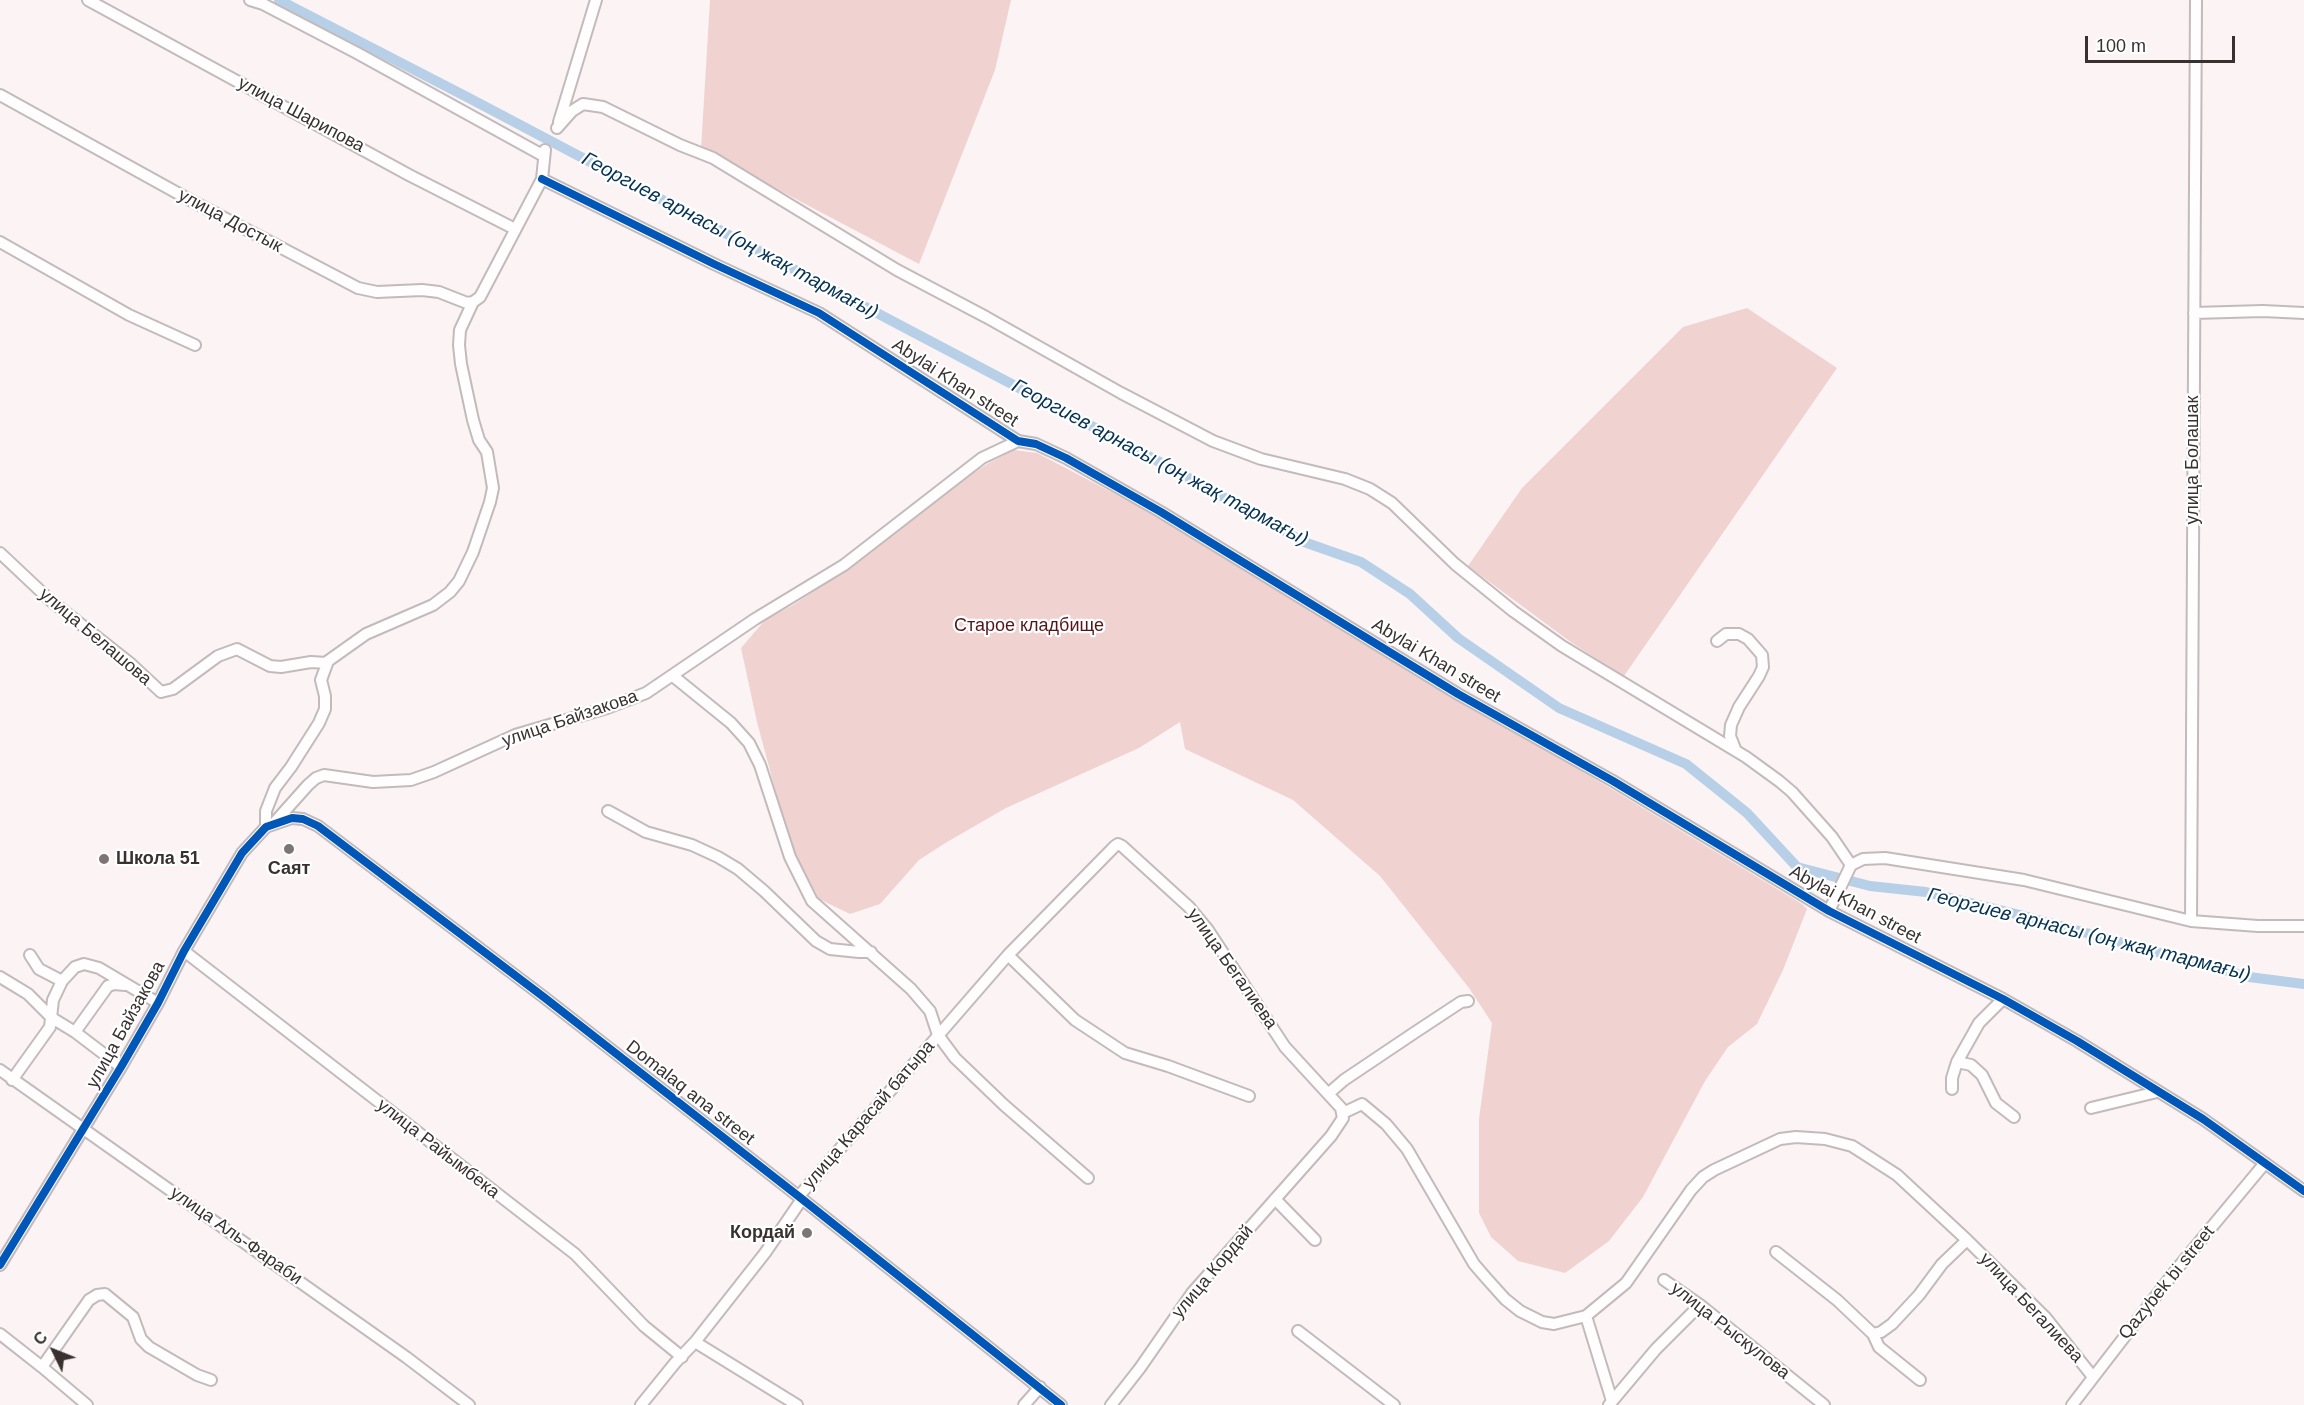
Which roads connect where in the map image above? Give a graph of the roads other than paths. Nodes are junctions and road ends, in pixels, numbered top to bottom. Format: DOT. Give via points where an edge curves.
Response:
graph roads {
  1 [pos="88,0"];
  2 [pos="250,0"];
  3 [pos="596,0"];
  4 [pos="2196,0"];
  5 [pos="0,95"];
  6 [pos="542,179"];
  7 [pos="515,229"];
  8 [pos="0,242"];
  9 [pos="473,303"];
  10 [pos="2194,313"];
  11 [pos="2304,313"];
  12 [pos="195,345"];
  13 [pos="1018,441"];
  14 [pos="0,553"];
  15 [pos="1717,641"];
  16 [pos="327,663"];
  17 [pos="673,676"];
  18 [pos="1736,751"];
  19 [pos="608,811"];
  20 [pos="270,825"];
  21 [pos="1846,875"];
  22 [pos="1829,911"];
  23 [pos="2192,921"];
  24 [pos="2304,926"];
  25 [pos="184,951"];
  26 [pos="871,952"];
  27 [pos="30,955"];
  28 [pos="1008,955"];
  29 [pos="1,978"];
  30 [pos="62,981"];
  31 [pos="126,985"];
  32 [pos="2003,999"];
  33 [pos="1468,1001"];
  34 [pos="158,1003"];
  35 [pos="52,1017"];
  36 [pos="75,1032"];
  37 [pos="938,1035"];
  38 [pos="1957,1062"];
  39 [pos="121,1067"];
  40 [pos="0,1070"];
  41 [pos="12,1080"];
  42 [pos="1952,1089"];
  43 [pos="2157,1092"];
  44 [pos="1328,1094"];
  45 [pos="1248,1096"];
  46 [pos="2091,1108"];
  47 [pos="1343,1115"];
  48 [pos="2014,1117"];
  49 [pos="82,1130"];
  50 [pos="2265,1163"];
  51 [pos="1089,1178"];
  52 [pos="2304,1191"];
  53 [pos="801,1197"];
  54 [pos="1275,1199"];
  55 [pos="1316,1240"];
  56 [pos="1967,1240"];
  57 [pos="0,1243"];
  58 [pos="10,1249"];
  59 [pos="1776,1252"];
  60 [pos="0,1265"];
  61 [pos="1664,1280"];
  62 [pos="1700,1305"];
  63 [pos="1586,1316"];
  64 [pos="1298,1331"];
  65 [pos="0,1334"];
  66 [pos="1874,1334"];
  67 [pos="695,1342"];
  68 [pos="682,1357"];
  69 [pos="42,1367"];
  70 [pos="2092,1377"];
  71 [pos="211,1380"];
  72 [pos="1920,1380"];
  73 [pos="1040,1387"];
  74 [pos="1610,1403"];
  75 [pos="87,1405"];
  76 [pos="469,1405"];
  77 [pos="641,1405"];
  78 [pos="797,1405"];
  79 [pos="1024,1405"];
  80 [pos="1061,1405"];
  81 [pos="1111,1405"];
  82 [pos="1394,1405"];
  83 [pos="1824,1405"];
  84 [pos="2072,1405"];
  1 -- 7 [label="street, улица Шарипова"];
  2 -- 6 [label="street" via="544,153"];
  3 -- 18 [label="street" via="557,128 583,104 603,106 713,158 880,260 1213,441 1261,459 1345,479 1370,489 1392,503 1455,564 1512,611 1562,646"];
  4 -- 10 [label="street, улица Болашак"];
  5 -- 9 [label="street, улица Достык" via="305,267 358,288 439,292"];
  6 -- 7 [label="street"];
  6 -- 13 [label="street, Abylai Khan street" via="819,313"];
  7 -- 9 [label="street" via="480,297"];
  8 -- 12 [label="street" via="129,315"];
  9 -- 16 [label="street" via="460,330 459,345 479,440 487,452 492,488 473,552 459,581 433,605 366,634"];
  10 -- 11 [label="street"];
  10 -- 23 [label="street, улица Болашак"];
  13 -- 17 [label="street, улица Байзакова" via="982,458 850,561"];
  13 -- 22 [label="street, Abylai Khan street" via="1036,444 1066,458 1161,512 1458,694 1613,781"];
  14 -- 16 [label="street, улица Белашова" via="160,692 173,689 218,656 237,649 270,666"];
  15 -- 18 [label="street" via="1725,634 1739,634 1762,655 1763,667 1731,725 1730,736"];
  16 -- 20 [label="street" via="321,680 325,709 275,789 266,811"];
  17 -- 20 [label="street, улица Байзакова" via="646,693 515,735 411,780 373,782 324,775 308,785"];
  17 -- 26 [label="street" via="731,723 749,743 801,883 825,914"];
  18 -- 21 [label="street" via="1792,792 1832,837"];
  19 -- 26 [label="street" via="646,832 692,845 738,869 816,941 830,949"];
  20 -- 25 [label="street, улица Байзакова" via="242,853"];
  20 -- 53 [label="street, Domalaq ana street" via="292,818 311,822 327,833"];
  21 -- 22 [label="street"];
  21 -- 23 [label="street" via="1863,859 1885,858 2024,880"];
  22 -- 32 [label="street, Abylai Khan street"];
  23 -- 24 [label="street"];
  25 -- 34 [label="street, улица Байзакова"];
  25 -- 68 [label="street, улица Райымбека" via="575,1254 644,1326"];
  26 -- 37 [label="street" via="930,1011"];
  27 -- 30 [label="street" via="39,969"];
  28 -- 37 [label="street, улица Бегалиева"];
  28 -- 44 [label="street, улица Бегалиева" via="1118,844 1189,907 1236,970 1285,1047"];
  28 -- 45 [label="street" via="1076,1020 1125,1053"];
  29 -- 35 [label="street" via="28,994"];
  30 -- 31 [label="street" via="75,967 84,964"];
  30 -- 35 [label="street" via="53,1000"];
  31 -- 34 [label="street"];
  31 -- 36 [label="street" via="114,984 104,989"];
  32 -- 38 [label="street" via="1979,1023"];
  32 -- 43 [label="street, Abylai Khan street"];
  33 -- 44 [label="street" via="1414,1033"];
  34 -- 39 [label="street, улица Байзакова"];
  35 -- 36 [label="street"];
  35 -- 41 [label="street" via="42,1039"];
  36 -- 39 [label="street"];
  37 -- 51 [label="street" via="955,1058"];
  37 -- 53 [label="street, улица Карасай батыра"];
  38 -- 42 [label="street"];
  38 -- 48 [label="street" via="1977,1070 1996,1103"];
  39 -- 49 [label="street, улица Байзакова"];
  40 -- 41 [label="street, улица Аль-Фараби"];
  41 -- 49 [label="street, улица Аль-Фараби"];
  43 -- 46 [label="street"];
  43 -- 50 [label="street, Abylai Khan street"];
  44 -- 47 [label="street, улица Бегалиева"];
  47 -- 54 [label="street, улица Кордай" via="1339,1126"];
  47 -- 63 [label="street, улица Бегалиева" via="1352,1107 1365,1105 1395,1134 1474,1264 1505,1299 1542,1322 1554,1324"];
  49 -- 58 [label="street, улица Байзакова"];
  49 -- 76 [label="street, улица Аль-Фараби"];
  50 -- 52 [label="street, Abylai Khan street"];
  50 -- 70 [label="street, Qazybek bi street"];
  53 -- 67 [label="street, улица Карасай батыра" via="765,1253"];
  53 -- 73 [label="street, Domalaq ana street"];
  54 -- 55 [label="street"];
  54 -- 81 [label="street, улица Кордай" via="1192,1293"];
  56 -- 63 [label="street, улица Бегалиева" via="1897,1175 1852,1146 1825,1139 1780,1139 1703,1177 1635,1273"];
  56 -- 66 [label="street, улица Бегалиева" via="1892,1324"];
  56 -- 70 [label="street, улица Бегалиева" via="2046,1318"];
  57 -- 58 [label="street"];
  58 -- 60 [label="street, улица Байзакова"];
  59 -- 66 [label="street"];
  61 -- 62 [label="street, улица Рыскулова"];
  62 -- 74 [label="street"];
  62 -- 83 [label="street, улица Рыскулова"];
  63 -- 74 [label="street"];
  64 -- 82 [label="street"];
  65 -- 69 [label="street"];
  66 -- 72 [label="street" via="1879,1347"];
  67 -- 68 [label="street, улица Карасай батыра"];
  67 -- 78 [label="street"];
  68 -- 77 [label="street, улица Карасай батыра"];
  69 -- 71 [label="street" via="89,1300 105,1294 133,1317 148,1347"];
  69 -- 75 [label="street"];
  70 -- 84 [label="street, Qazybek bi street"];
  73 -- 79 [label="street"];
  73 -- 80 [label="street, Domalaq ana street"];
}
